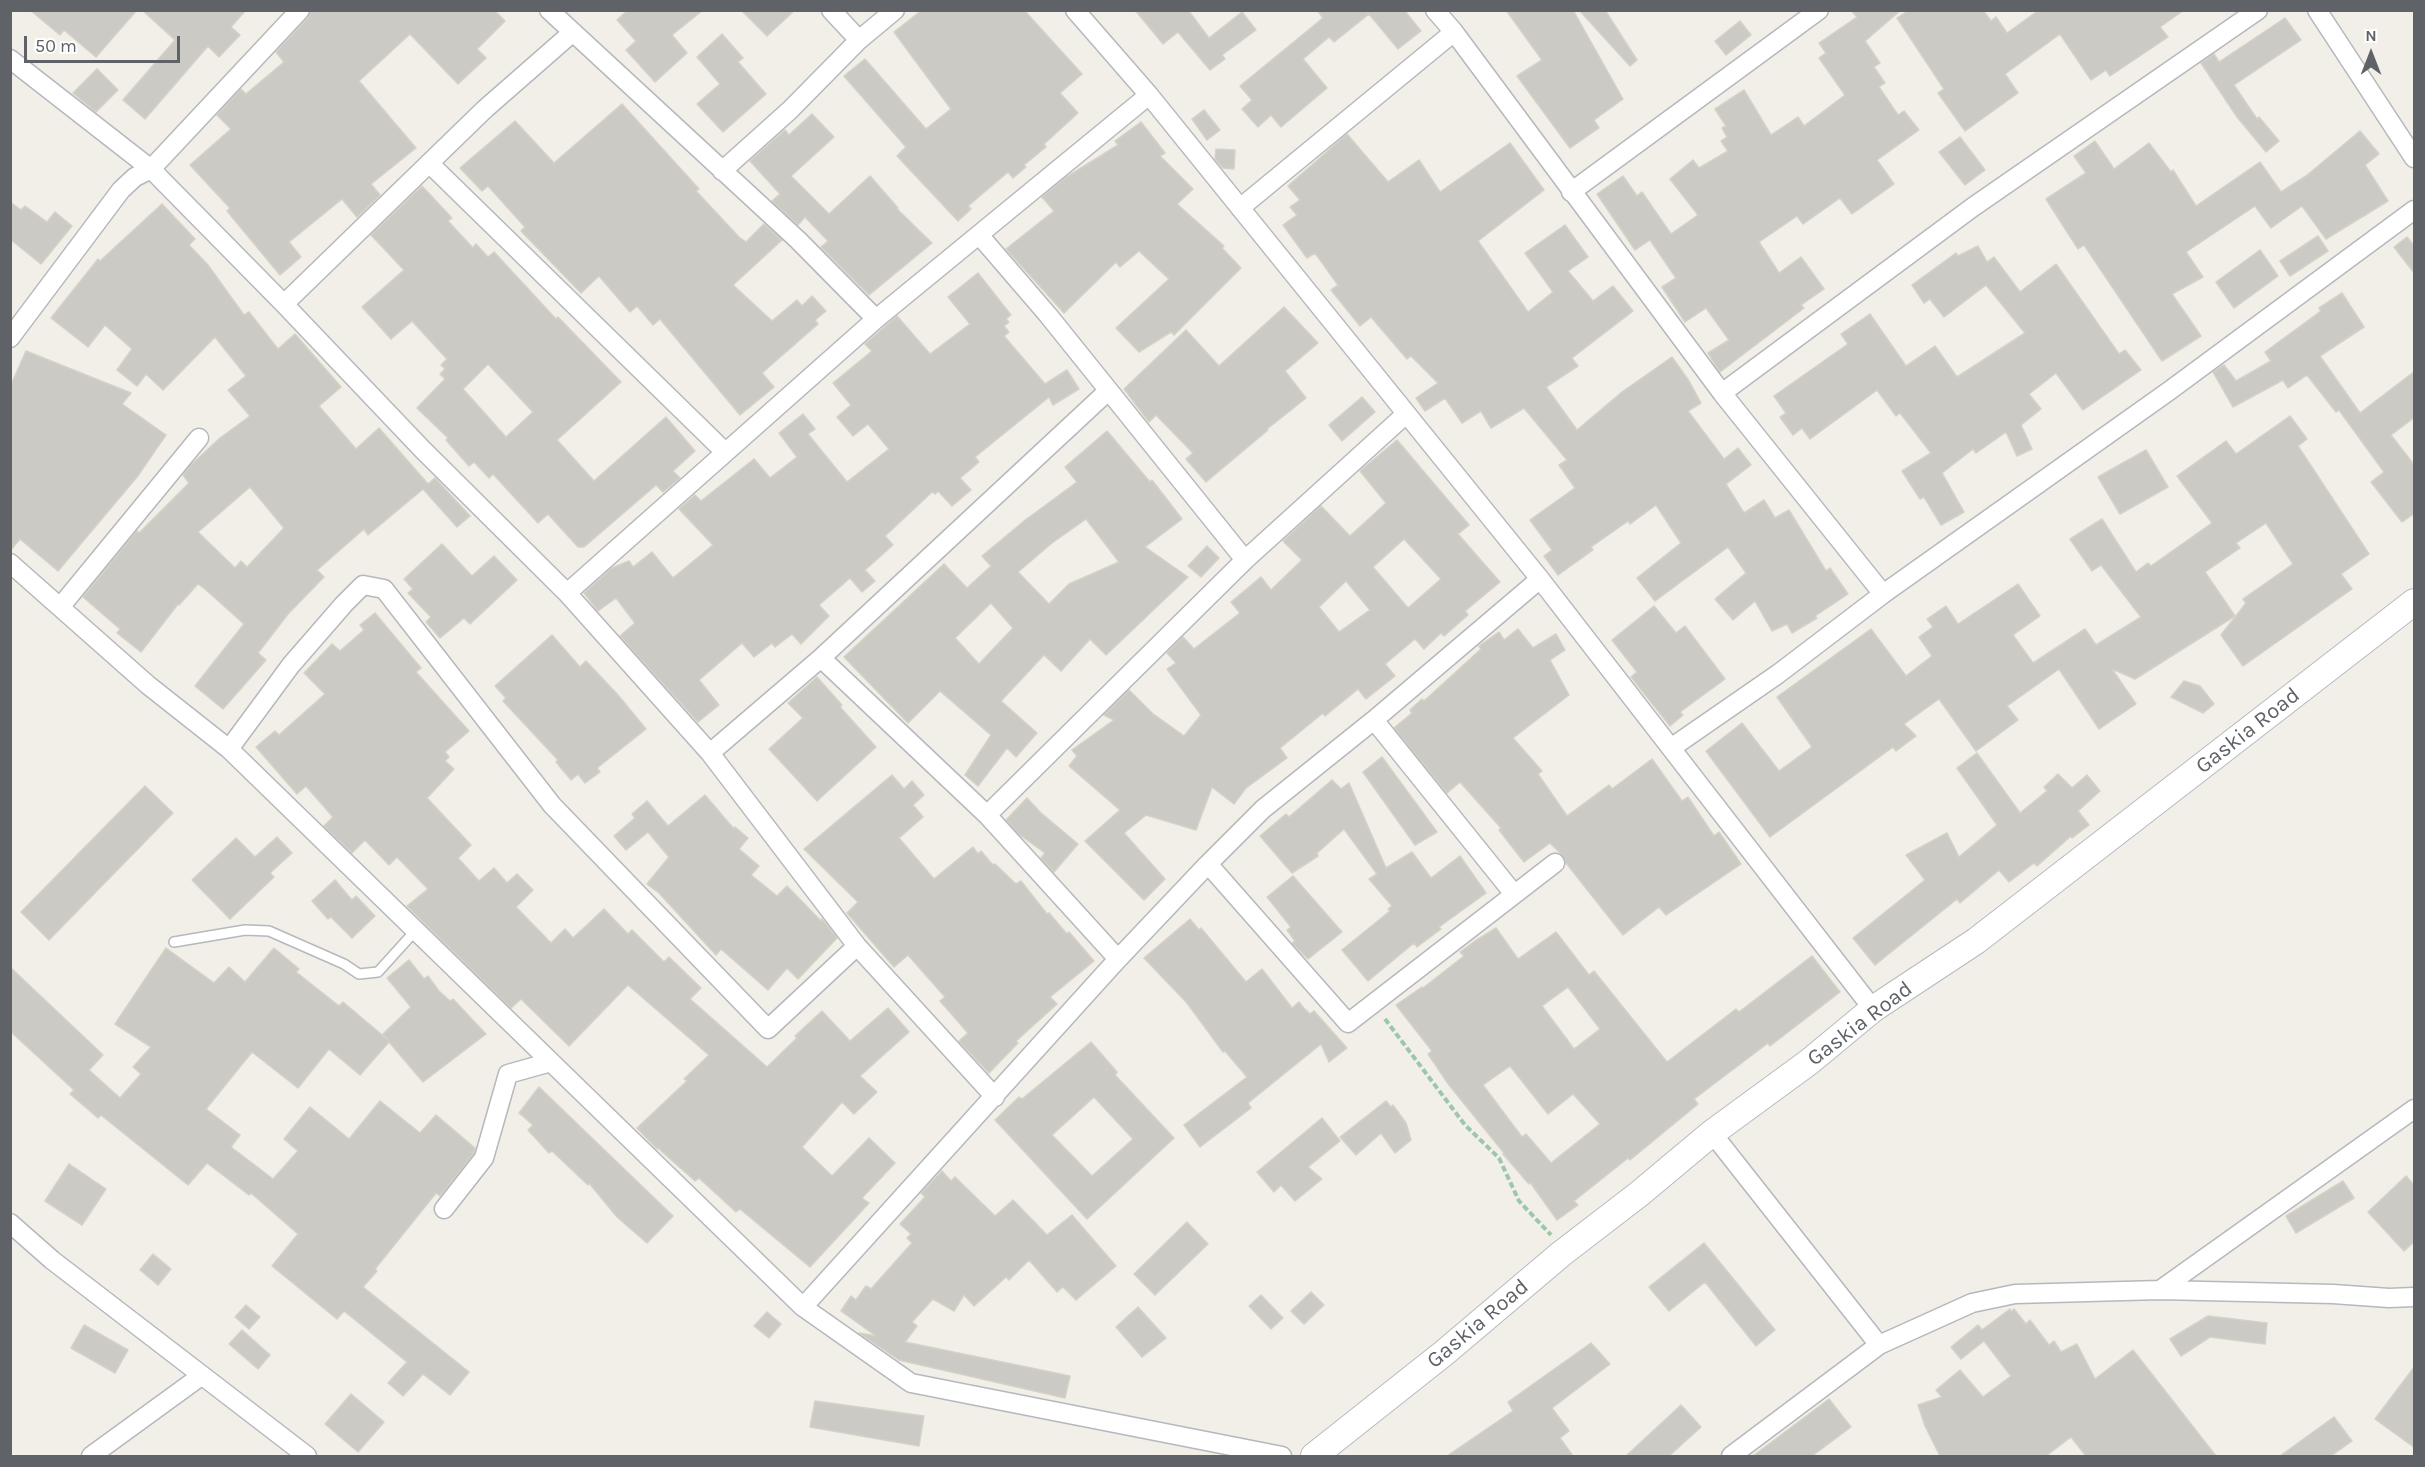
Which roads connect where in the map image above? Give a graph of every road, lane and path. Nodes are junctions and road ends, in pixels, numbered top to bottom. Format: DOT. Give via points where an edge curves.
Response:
graph roads {
  1 [pos="300,10"];
  2 [pos="549,10"];
  3 [pos="831,10"];
  4 [pos="895,10"];
  5 [pos="1075,10"];
  6 [pos="1435,10"];
  7 [pos="1819,10"];
  8 [pos="2258,10"];
  9 [pos="2318,10"];
  10 [pos="573,32"];
  11 [pos="1454,32"];
  12 [pos="859,40"];
  13 [pos="10,58"];
  14 [pos="1149,95"];
  15 [pos="2415,158"];
  16 [pos="429,163"];
  17 [pos="151,169"];
  18 [pos="722,171"];
  19 [pos="1571,192"];
  20 [pos="1240,208"];
  21 [pos="2415,210"];
  22 [pos="980,236"];
  23 [pos="284,304"];
  24 [pos="876,319"];
  25 [pos="10,338"];
  26 [pos="1108,391"];
  27 [pos="1722,393"];
  28 [pos="1406,414"];
  29 [pos="199,438"];
  30 [pos="725,452"];
  31 [pos="1245,560"];
  32 [pos="10,563"];
  33 [pos="1540,579"];
  34 [pos="567,593"];
  35 [pos="1883,594"];
  36 [pos="2415,602"];
  37 [pos="61,606"];
  38 [pos="821,658"];
  39 [pos="1374,720"];
  40 [pos="1671,748"];
  41 [pos="229,749"];
  42 [pos="710,753"];
  43 [pos="987,815"];
  44 [pos="1555,863"];
  45 [pos="1208,864"];
  46 [pos="1514,894"];
  47 [pos="416,930"];
  48 [pos="174,942"];
  49 [pos="857,946"];
  50 [pos="1118,959"];
  51 [pos="1373,1004"];
  52 [pos="1874,1009"];
  53 [pos="551,1062"];
  54 [pos="994,1097"];
  55 [pos="2415,1109"];
  56 [pos="1712,1133"];
  57 [pos="444,1209"];
  58 [pos="10,1223"];
  59 [pos="1561,1254"];
  60 [pos="2160,1290"];
  61 [pos="2415,1297"];
  62 [pos="803,1307"];
  63 [pos="1879,1345"];
  64 [pos="201,1376"];
  65 [pos="91,1456"];
  66 [pos="307,1456"];
  67 [pos="1282,1456"];
  68 [pos="1314,1456"];
  69 [pos="1731,1456"];
  1 -- 17 [label="street"];
  2 -- 10 [label="street"];
  3 -- 12 [label="street"];
  4 -- 12 [label="street"];
  5 -- 14 [label="street"];
  6 -- 11 [label="street"];
  7 -- 19 [label="street"];
  8 -- 27 [label="street" via="1973,207"];
  9 -- 15 [label="street"];
  10 -- 16 [label="street"];
  10 -- 18 [label="street"];
  11 -- 19 [label="street"];
  11 -- 20 [label="street"];
  12 -- 18 [label="street"];
  13 -- 17 [label="street"];
  14 -- 20 [label="street"];
  14 -- 22 [label="street"];
  16 -- 23 [label="street"];
  16 -- 30 [label="street"];
  17 -- 23 [label="street"];
  17 -- 25 [label="street" via="121,190"];
  18 -- 24 [label="street"];
  19 -- 27 [label="street"];
  20 -- 28 [label="street"];
  21 -- 35 [label="street"];
  22 -- 24 [label="street"];
  22 -- 26 [label="street"];
  23 -- 34 [label="street"];
  24 -- 30 [label="street"];
  26 -- 31 [label="street"];
  26 -- 38 [label="street"];
  27 -- 35 [label="street"];
  28 -- 31 [label="street"];
  28 -- 33 [label="street"];
  29 -- 37 [label="street"];
  30 -- 34 [label="street"];
  31 -- 43 [label="street"];
  32 -- 37 [label="street"];
  33 -- 39 [label="street"];
  33 -- 40 [label="street"];
  34 -- 42 [label="street"];
  35 -- 40 [label="street" via="1778,674"];
  36 -- 52 [label="main road, Gaskia Road" via="1976,941"];
  37 -- 41 [label="street" via="148,685"];
  38 -- 42 [label="street"];
  38 -- 43 [label="street"];
  39 -- 45 [label="street" via="1263,809"];
  39 -- 46 [label="street"];
  40 -- 52 [label="street"];
  41 -- 47 [label="street"];
  41 -- 49 [label="street" via="291,665 344,604 363,585 384,590 552,805 768,1029"];
  42 -- 49 [label="street"];
  43 -- 50 [label="street"];
  44 -- 46 [label="street"];
  45 -- 50 [label="street"];
  45 -- 51 [label="street" via="1348,1023"];
  46 -- 51 [label="street"];
  47 -- 48 [label="lane" via="378,972 359,974 269,931 245,930"];
  47 -- 53 [label="street"];
  49 -- 54 [label="street"];
  50 -- 54 [label="street"];
  51 -- 59 [label="path" via="1465,1125 1499,1158 1520,1201 1546,1232 1565,1245"];
  52 -- 56 [label="main road, Gaskia Road"];
  53 -- 57 [label="street" via="508,1074 484,1158"];
  53 -- 62 [label="street"];
  54 -- 62 [label="street"];
  55 -- 60 [label="street"];
  56 -- 59 [label="main road, Gaskia Road"];
  56 -- 63 [label="street"];
  58 -- 64 [label="street"];
  59 -- 68 [label="main road, Gaskia Road"];
  60 -- 61 [label="street"];
  60 -- 63 [label="street" via="2015,1294 1972,1303"];
  62 -- 67 [label="street" via="911,1383"];
  63 -- 69 [label="street"];
  64 -- 65 [label="street"];
  64 -- 66 [label="street"];
}
